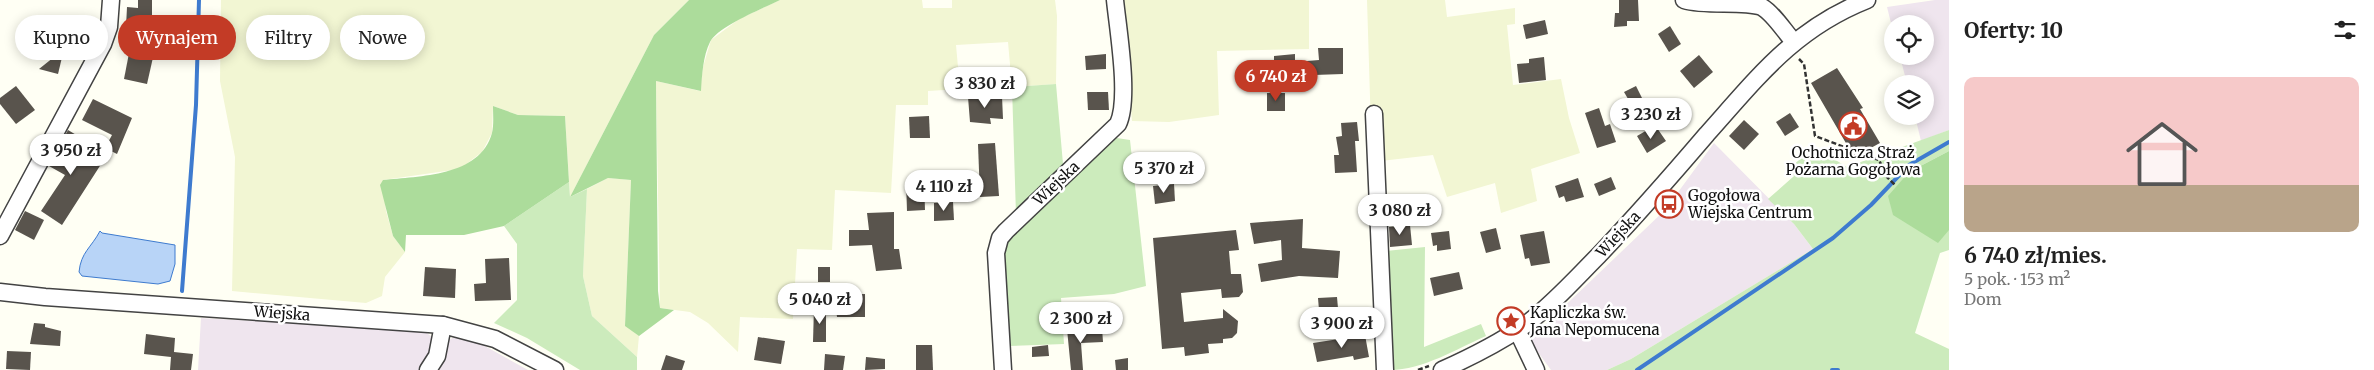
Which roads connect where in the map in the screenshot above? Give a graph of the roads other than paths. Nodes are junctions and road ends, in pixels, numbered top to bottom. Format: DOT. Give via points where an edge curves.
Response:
graph roads {
  1 [pos="111,0"];
  2 [pos="1115,0"];
  3 [pos="1684,0"];
  4 [pos="1867,0"];
  5 [pos="1732,1"];
  6 [pos="1767,4"];
  7 [pos="1834,7"];
  8 [pos="1794,50"];
  9 [pos="1374,114"];
  10 [pos="0,236"];
  11 [pos="0,292"];
  12 [pos="443,325"];
  13 [pos="1517,330"];
  14 [pos="428,370"];
  15 [pos="555,370"];
  16 [pos="1003,370"];
  17 [pos="1385,370"];
  18 [pos="1442,370"];
  19 [pos="1536,370"];
  1 -- 10 [label="street" via="107,33 96,58"];
  2 -- 16 [label="street, Wiejska" via="1123,99 1118,124 1006,231 996,249"];
  3 -- 5 [label="street" via="1699,3"];
  4 -- 7 [label="street, Wiejska"];
  5 -- 6 [label="street"];
  6 -- 8 [label="street"];
  7 -- 8 [label="street, Wiejska"];
  8 -- 13 [label="street, Wiejska" via="1746,90 1570,286"];
  9 -- 17 [label="street"];
  11 -- 12 [label="street, Wiejska"];
  12 -- 14 [label="street" via="437,356"];
  12 -- 15 [label="street, Wiejska" via="495,339"];
  13 -- 18 [label="street, Wiejska"];
  13 -- 19 [label="street"];
}
